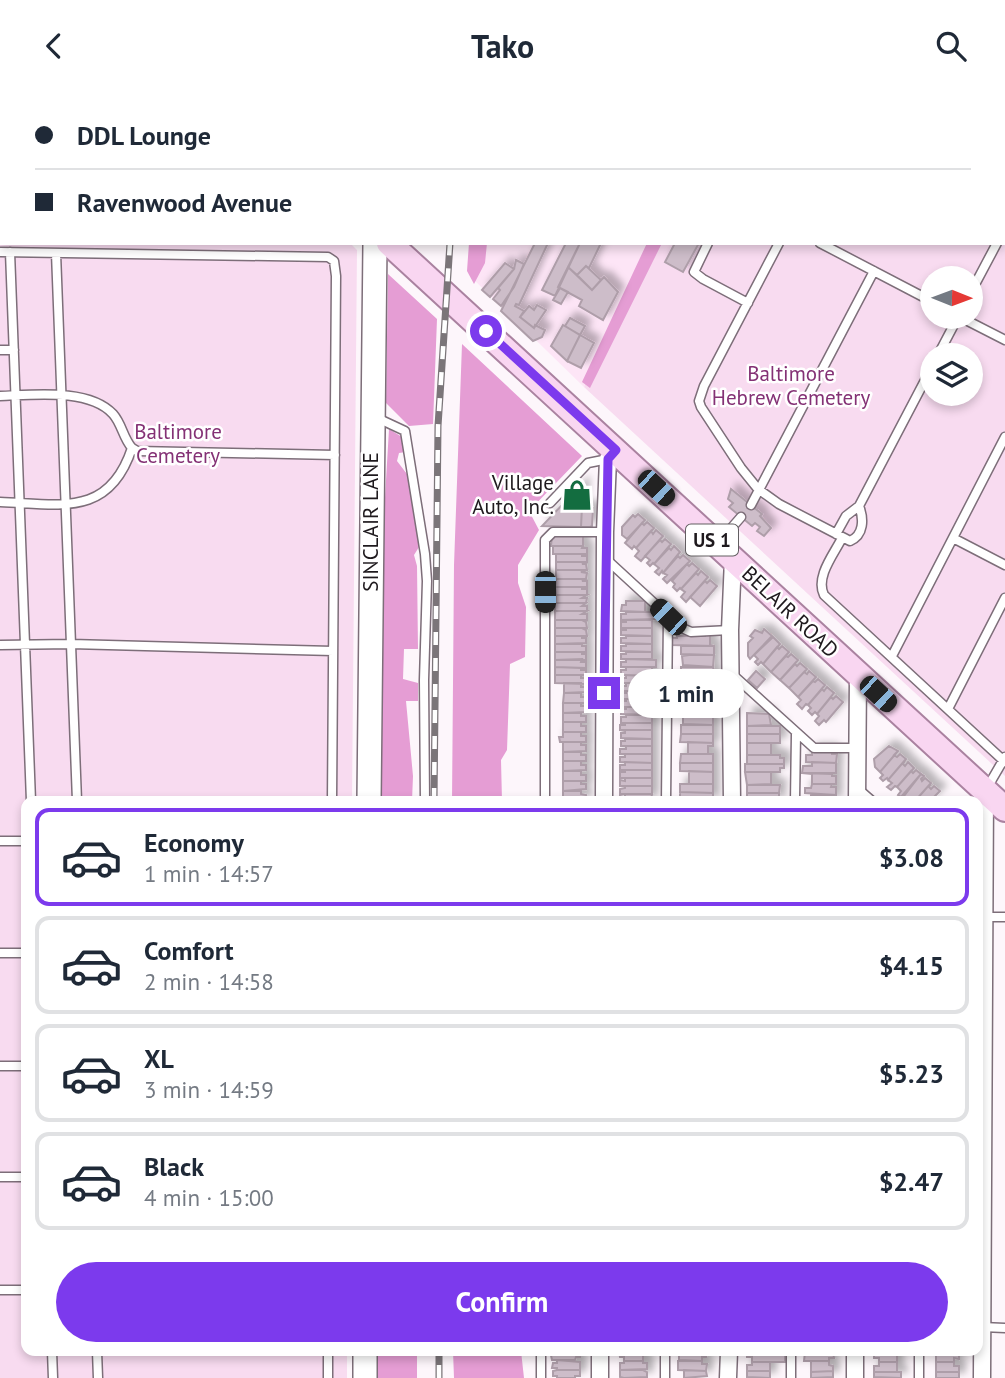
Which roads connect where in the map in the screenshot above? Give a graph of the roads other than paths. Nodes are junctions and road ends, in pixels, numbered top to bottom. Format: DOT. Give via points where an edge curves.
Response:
graph roads {
  1 [pos="375,245"];
  2 [pos="391,245"];
  3 [pos="707,245"];
  4 [pos="778,245"];
  5 [pos="825,245"];
  6 [pos="996,245"];
  7 [pos="32,248"];
  8 [pos="0,252"];
  9 [pos="10,252"];
  10 [pos="56,253"];
  11 [pos="984,268"];
  12 [pos="874,271"];
  13 [pos="920,295"];
  14 [pos="747,303"];
  15 [pos="983,329"];
  16 [pos="1005,340"];
  17 [pos="0,350"];
  18 [pos="14,350"];
  19 [pos="920,390"];
  20 [pos="0,396"];
  21 [pos="15,396"];
  22 [pos="61,396"];
  23 [pos="372,416"];
  24 [pos="1005,436"];
  25 [pos="132,448"];
  26 [pos="335,455"];
  27 [pos="612,455"];
  28 [pos="758,489"];
  29 [pos="0,502"];
  30 [pos="20,503"];
  31 [pos="65,503"];
  32 [pos="550,503"];
  33 [pos="751,505"];
  34 [pos="859,506"];
  35 [pos="741,517"];
  36 [pos="605,532"];
  37 [pos="839,536"];
  38 [pos="953,538"];
  39 [pos="725,552"];
  40 [pos="605,558"];
  41 [pos="1005,565"];
  42 [pos="1005,598"];
  43 [pos="668,617"];
  44 [pos="730,631"];
  45 [pos="71,644"];
  46 [pos="0,645"];
  47 [pos="25,646"];
  48 [pos="333,651"];
  49 [pos="892,656"];
  50 [pos="732,674"];
  51 [pos="858,675"];
  52 [pos="948,709"];
  53 [pos="796,734"];
  54 [pos="858,748"];
  55 [pos="1004,760"];
  56 [pos="985,790"];
  57 [pos="858,795"];
  58 [pos="31,796"];
  59 [pos="77,796"];
  60 [pos="332,796"];
  61 [pos="369,796"];
  62 [pos="425,796"];
  63 [pos="545,796"];
  64 [pos="604,796"];
  65 [pos="666,796"];
  66 [pos="732,796"];
  67 [pos="795,796"];
  68 [pos="1005,809"];
  69 [pos="983,831"];
  70 [pos="0,841"];
  71 [pos="21,841"];
  72 [pos="983,902"];
  73 [pos="984,917"];
  74 [pos="1005,917"];
  75 [pos="0,953"];
  76 [pos="21,953"];
  77 [pos="983,977"];
  78 [pos="0,1066"];
  79 [pos="21,1066"];
  80 [pos="0,1177"];
  81 [pos="21,1177"];
  82 [pos="0,1290"];
  83 [pos="21,1290"];
  84 [pos="1005,1328"];
  85 [pos="983,1333"];
  86 [pos="52,1356"];
  87 [pos="97,1356"];
  88 [pos="328,1356"];
  89 [pos="365,1356"];
  90 [pos="541,1356"];
  91 [pos="600,1356"];
  92 [pos="665,1356"];
  93 [pos="729,1356"];
  94 [pos="791,1356"];
  95 [pos="855,1356"];
  96 [pos="919,1356"];
  97 [pos="982,1356"];
  98 [pos="53,1378"];
  99 [pos="98,1378"];
  100 [pos="328,1378"];
  101 [pos="365,1378"];
  102 [pos="541,1378"];
  103 [pos="600,1378"];
  104 [pos="665,1378"];
  105 [pos="729,1378"];
  106 [pos="791,1378"];
  107 [pos="855,1378"];
  108 [pos="919,1378"];
  109 [pos="982,1378"];
  1 -- 23 [label="main road, SINCLAIR LANE"];
  2 -- 27 [label="main road, BELAIR ROAD / US 1"];
  3 -- 14 [label="lane" via="694,272"];
  4 -- 14 [label="lane"];
  5 -- 12 [label="lane"];
  6 -- 11 [label="lane"];
  7 -- 9 [label="lane"];
  7 -- 10 [label="lane"];
  8 -- 9 [label="lane"];
  9 -- 18 [label="lane"];
  10 -- 22 [label="lane"];
  10 -- 26 [label="lane" via="328,257 334,261"];
  12 -- 13 [label="lane"];
  12 -- 28 [label="lane"];
  14 -- 28 [label="lane" via="699,401"];
  15 -- 16 [label="lane"];
  17 -- 18 [label="lane"];
  18 -- 21 [label="lane"];
  19 -- 34 [label="lane"];
  20 -- 21 [label="lane"];
  21 -- 22 [label="lane"];
  21 -- 30 [label="lane"];
  22 -- 25 [label="lane" via="102,404 116,418"];
  22 -- 31 [label="lane"];
  23 -- 61 [label="main road, SINCLAIR LANE"];
  23 -- 62 [label="lane" via="405,431 425,554"];
  24 -- 38 [label="lane"];
  25 -- 26 [label="lane"];
  25 -- 31 [label="lane" via="109,490 94,499"];
  26 -- 48 [label="lane"];
  27 -- 32 [label="lane" via="589,463"];
  27 -- 36 [label="street"];
  27 -- 39 [label="main road, BELAIR ROAD / US 1"];
  28 -- 33 [label="lane"];
  28 -- 37 [label="lane"];
  29 -- 30 [label="lane"];
  30 -- 31 [label="lane"];
  30 -- 47 [label="lane"];
  31 -- 45 [label="lane"];
  34 -- 37 [label="lane" via="846,516"];
  34 -- 37 [label="lane" via="862,524 858,536 850,541"];
  35 -- 39 [label="lane"];
  36 -- 40 [label="street"];
  36 -- 63 [label="lane" via="553,532 545,540"];
  37 -- 49 [label="lane" via="821,590"];
  38 -- 41 [label="lane"];
  38 -- 49 [label="lane"];
  39 -- 44 [label="street"];
  39 -- 51 [label="main road, BELAIR ROAD / US 1"];
  40 -- 43 [label="lane"];
  40 -- 64 [label="street"];
  42 -- 52 [label="lane"];
  43 -- 44 [label="lane" via="691,632"];
  43 -- 65 [label="lane"];
  44 -- 50 [label="street"];
  45 -- 47 [label="lane"];
  45 -- 48 [label="lane"];
  45 -- 59 [label="lane"];
  46 -- 47 [label="lane"];
  47 -- 58 [label="lane"];
  48 -- 60 [label="lane"];
  49 -- 52 [label="lane"];
  50 -- 53 [label="lane"];
  50 -- 66 [label="street"];
  51 -- 54 [label="street"];
  51 -- 56 [label="main road, BELAIR ROAD / US 1"];
  52 -- 55 [label="lane"];
  53 -- 54 [label="lane" via="814,748"];
  53 -- 67 [label="lane"];
  54 -- 57 [label="street"];
  55 -- 56 [label="lane"];
  56 -- 68 [label="main road, BELAIR ROAD / US 1"];
  56 -- 69 [label="street"];
  70 -- 71 [label="lane"];
  72 -- 73 [label="street"];
  73 -- 74 [label="lane"];
  73 -- 77 [label="street"];
  75 -- 76 [label="lane"];
  78 -- 79 [label="lane"];
  80 -- 81 [label="lane"];
  82 -- 83 [label="lane"];
  84 -- 85 [label="lane"];
  86 -- 98 [label="lane"];
  87 -- 99 [label="lane"];
  88 -- 100 [label="lane"];
  89 -- 101 [label="main road"];
  90 -- 102 [label="lane"];
  91 -- 103 [label="street"];
  92 -- 104 [label="lane"];
  93 -- 105 [label="street"];
  94 -- 106 [label="lane"];
  95 -- 107 [label="street"];
  96 -- 108 [label="lane"];
  97 -- 109 [label="street"];
}
